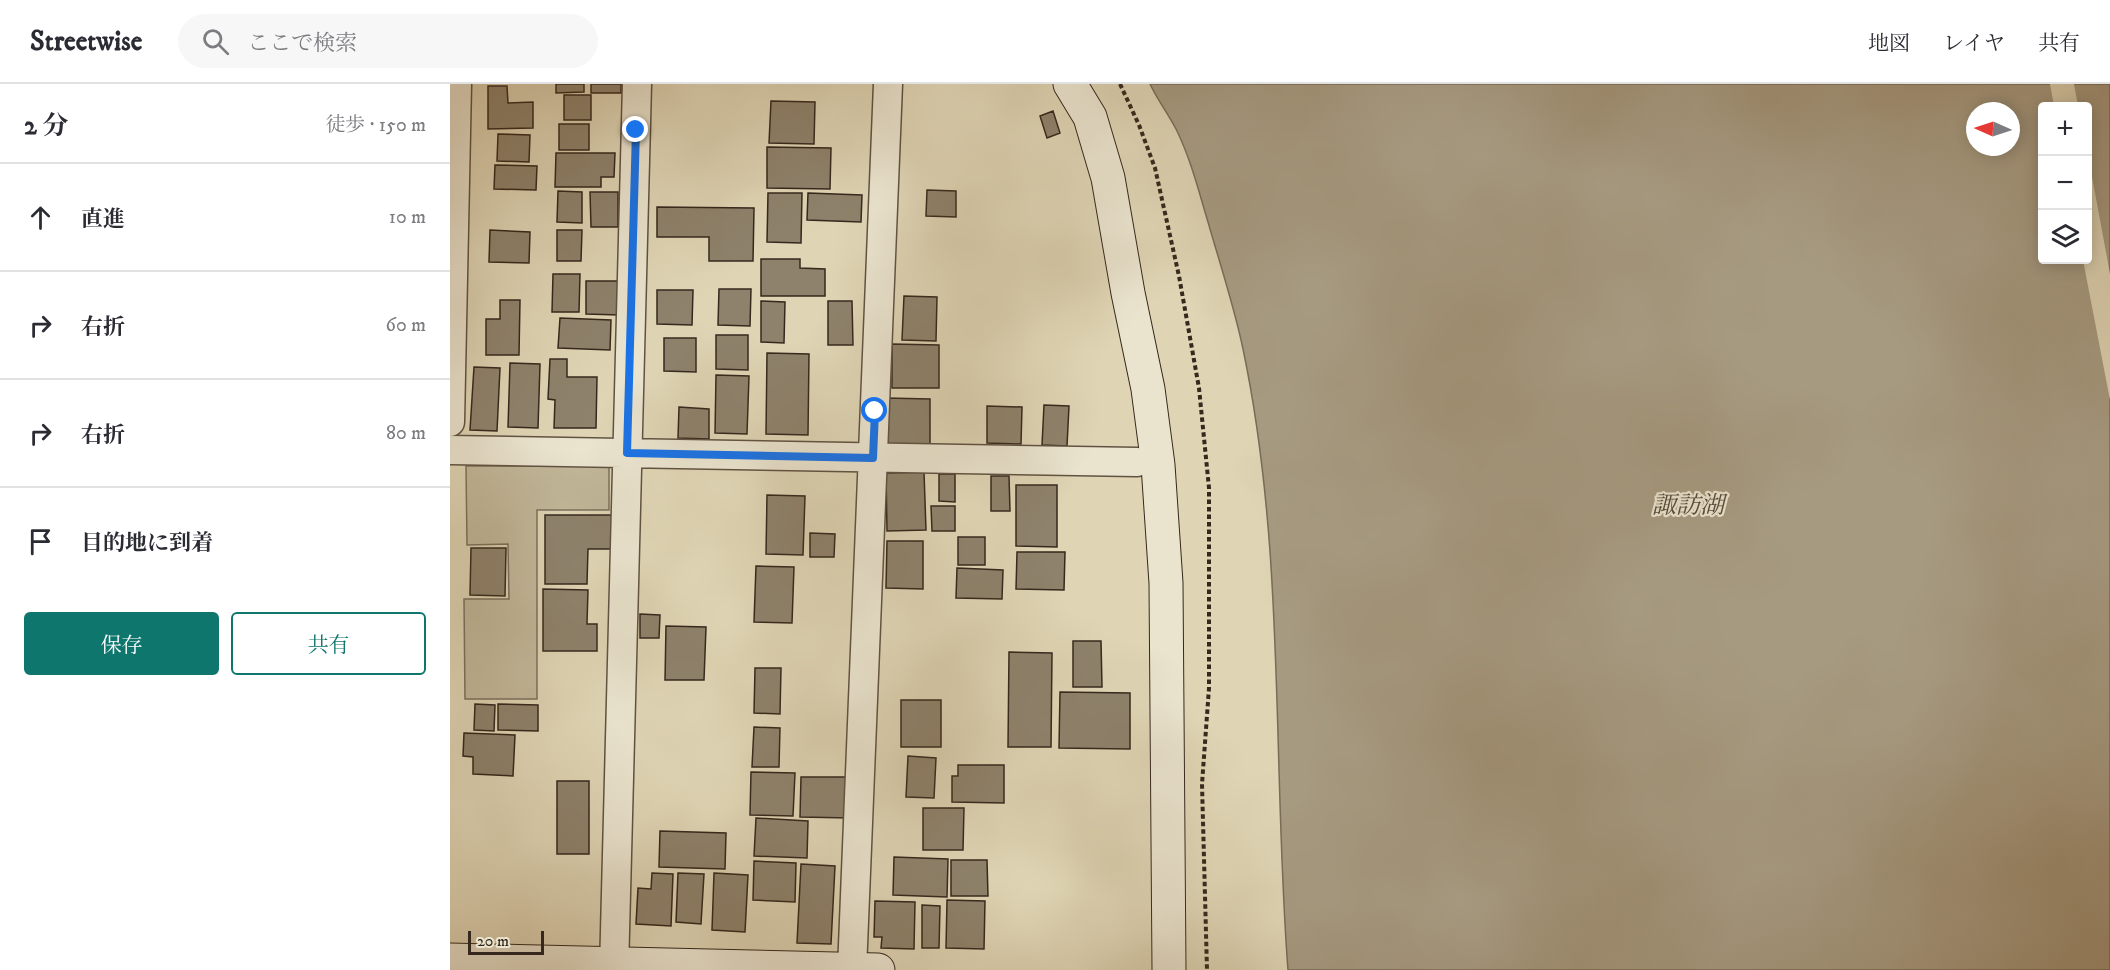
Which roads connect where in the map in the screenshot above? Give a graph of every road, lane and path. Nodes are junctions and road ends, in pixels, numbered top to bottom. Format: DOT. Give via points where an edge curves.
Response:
graph roads {
  1 [pos="456,84"];
  2 [pos="637,84"];
  3 [pos="888,84"];
  4 [pos="1070,84"];
  5 [pos="450,85"];
  6 [pos="450,422"];
  7 [pos="450,450"];
  8 [pos="627,453"];
  9 [pos="873,458"];
  10 [pos="1137,462"];
  11 [pos="450,960"];
  12 [pos="614,967"];
  13 [pos="852,970"];
  14 [pos="878,970"];
  15 [pos="1169,970"];
  1 -- 5 [label="street"];
  1 -- 6 [label="street"];
  2 -- 8 [label="street"];
  3 -- 9 [label="street"];
  4 -- 15 [label="street" via="1090,117 1108,178 1148,389 1158,465 1166,583"];
  7 -- 8 [label="street"];
  8 -- 9 [label="street"];
  8 -- 12 [label="street"];
  9 -- 10 [label="street"];
  9 -- 13 [label="street"];
  11 -- 12 [label="street"];
  12 -- 13 [label="street"];
  13 -- 14 [label="street"];
}
